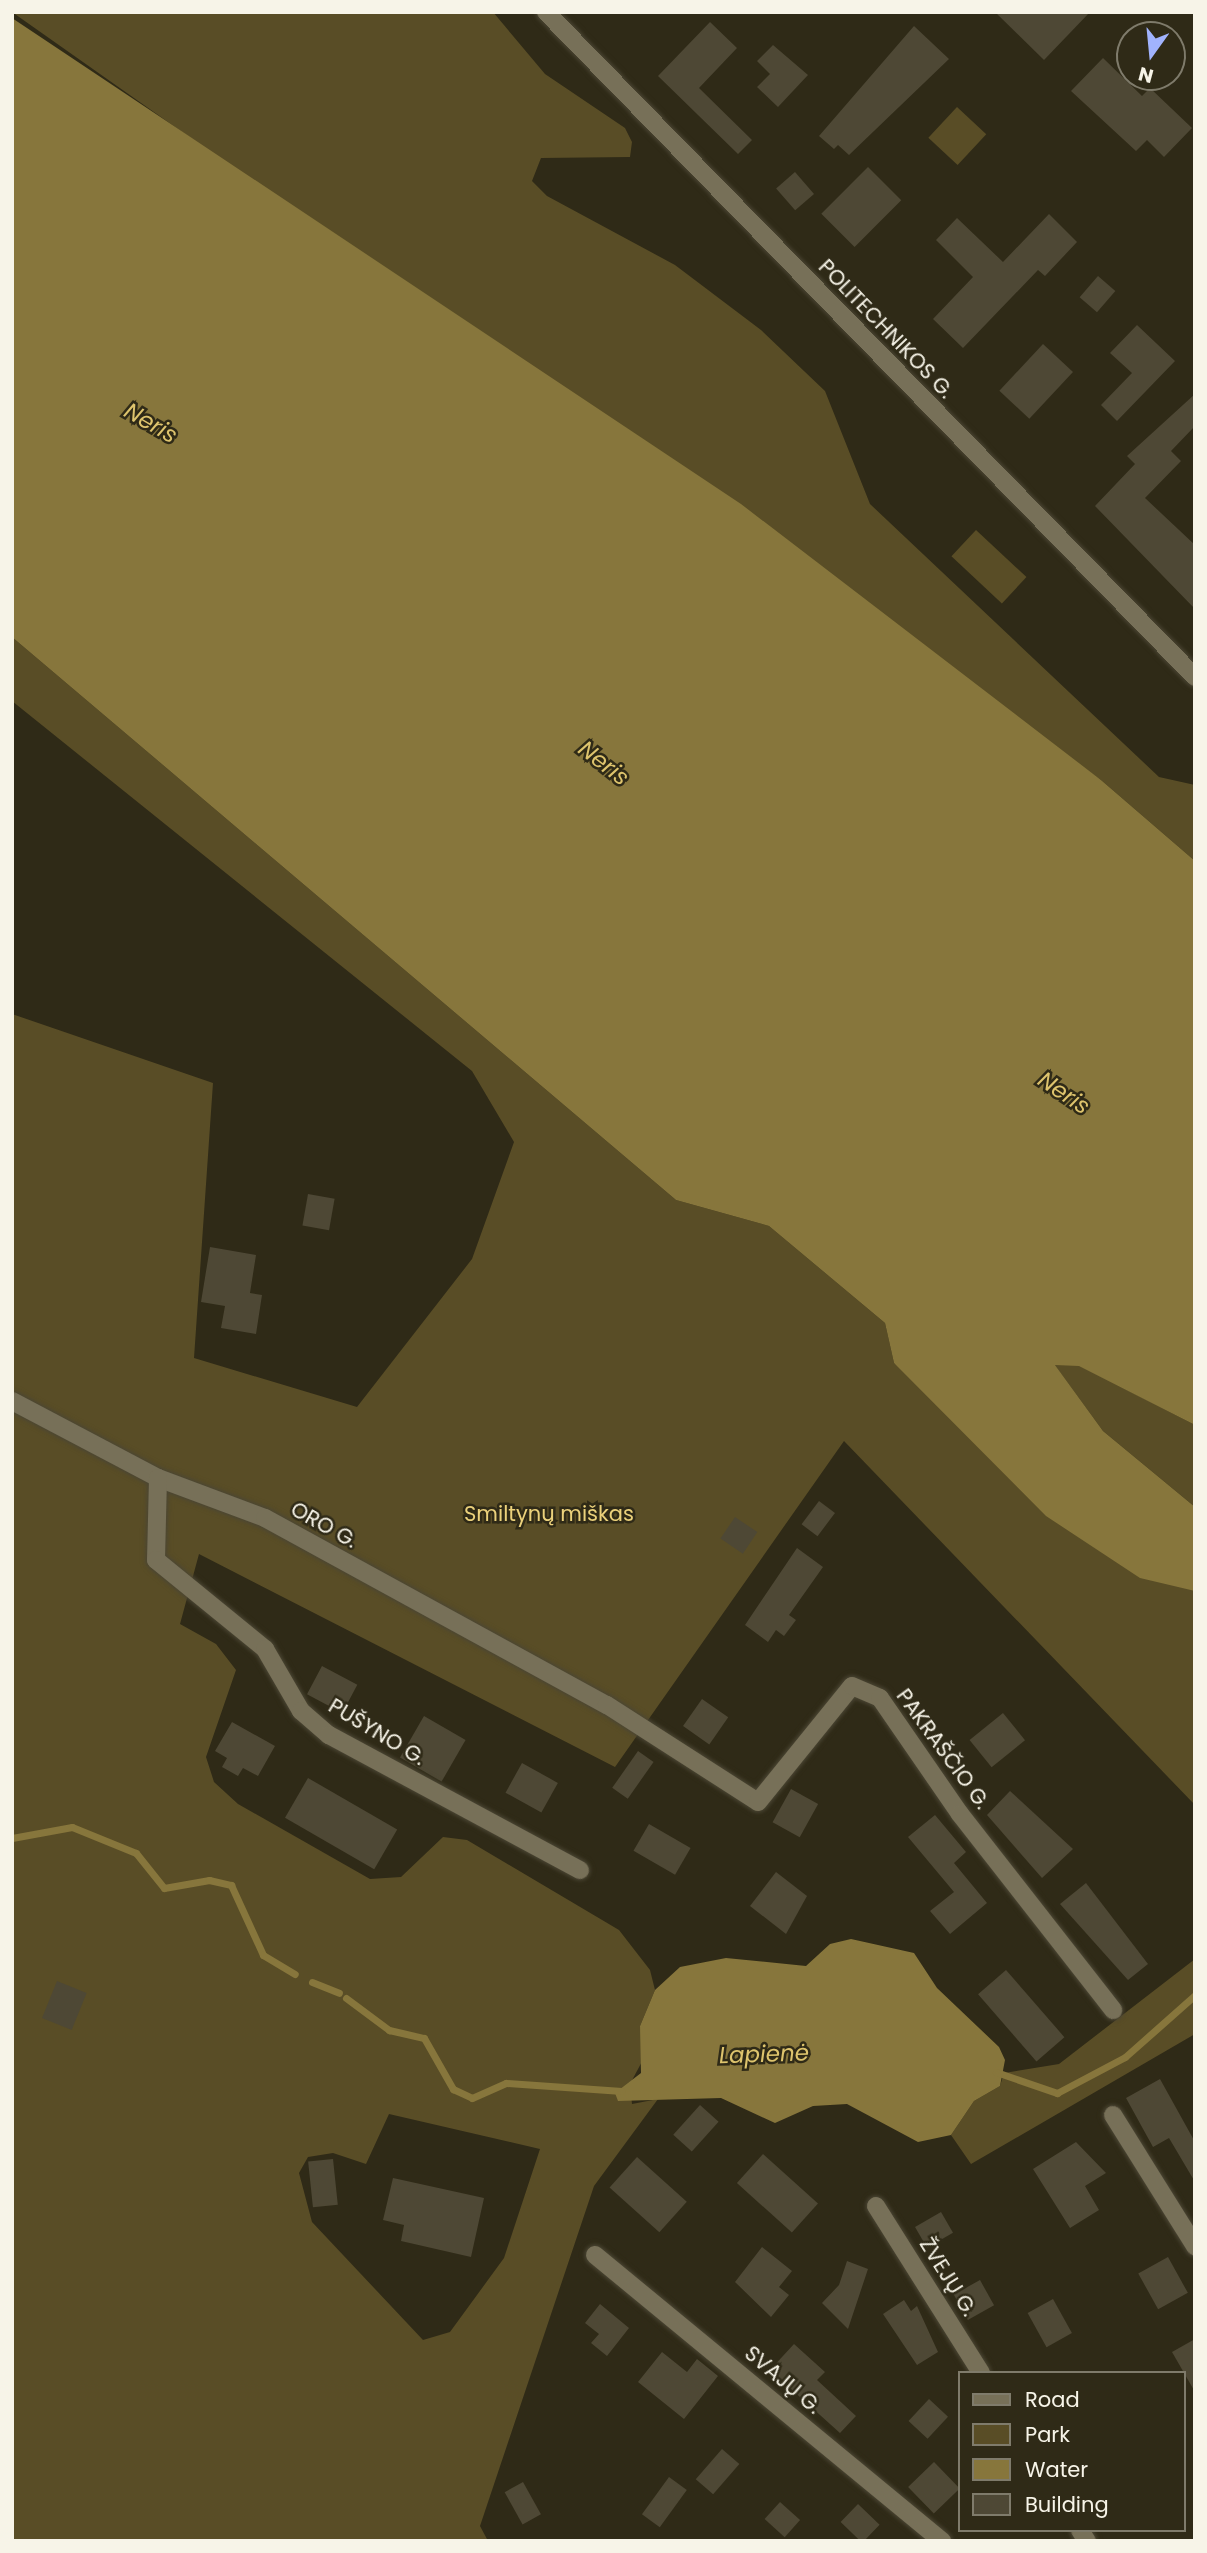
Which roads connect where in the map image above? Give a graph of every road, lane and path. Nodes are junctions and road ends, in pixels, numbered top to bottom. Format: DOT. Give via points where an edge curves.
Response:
graph roads {
  1 [pos="546,12"];
  2 [pos="1195,677"];
  3 [pos="12,1401"];
  4 [pos="158,1478"];
  5 [pos="607,1705"];
  6 [pos="580,1870"];
  7 [pos="1113,2010"];
  8 [pos="1113,2115"];
  9 [pos="876,2206"];
  10 [pos="1195,2246"];
  11 [pos="595,2255"];
  12 [pos="980,2371"];
  13 [pos="942,2541"];
  1 -- 2 [label="street, POLITECHNIKOS G."];
  3 -- 4 [label="street, ORO G."];
  4 -- 5 [label="street, ORO G." via="265,1518"];
  4 -- 6 [label="street, PUŠYNO G." via="156,1560 265,1649 300,1710 329,1735"];
  5 -- 7 [label="street, PAKRAŠČIO G." via="758,1802 852,1686 880,1698 960,1814"];
  8 -- 10 [label="street"];
  9 -- 12 [label="street, ŽVEJŲ G."];
  11 -- 13 [label="street, SVAJŲ G."];
}
